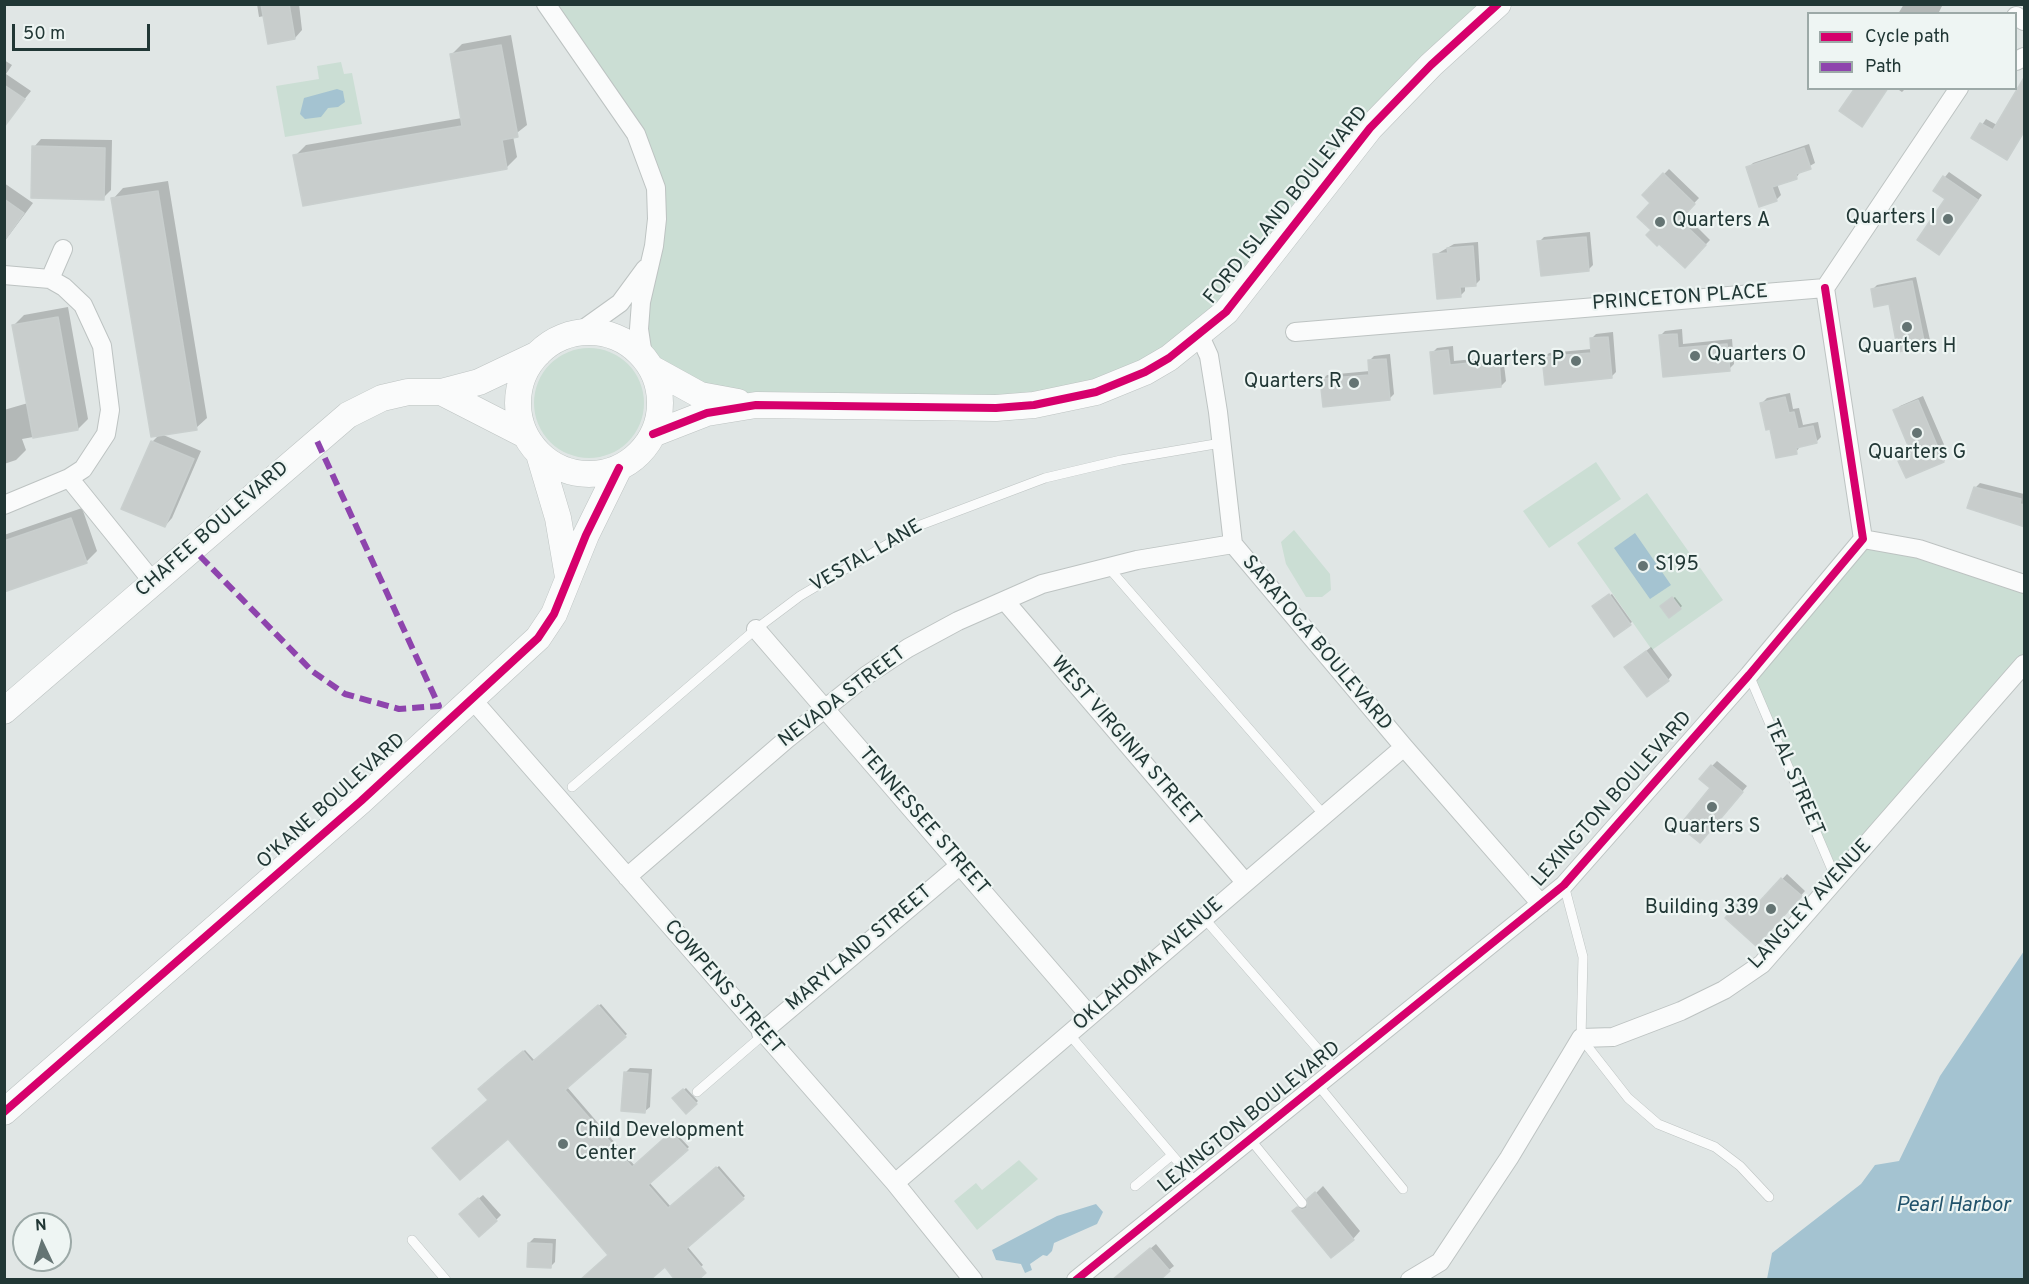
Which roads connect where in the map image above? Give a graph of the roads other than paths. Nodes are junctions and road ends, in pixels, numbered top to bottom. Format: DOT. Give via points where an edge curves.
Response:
graph roads {
  1 [pos="546,4"];
  2 [pos="1498,4"];
  3 [pos="1958,90"];
  4 [pos="63,249"];
  5 [pos="650,262"];
  6 [pos="4,275"];
  7 [pos="50,279"];
  8 [pos="1825,288"];
  9 [pos="1295,332"];
  10 [pos="578,333"];
  11 [pos="1199,334"];
  12 [pos="538,354"];
  13 [pos="647,362"];
  14 [pos="441,392"];
  15 [pos="756,405"];
  16 [pos="653,434"];
  17 [pos="1221,443"];
  18 [pos="532,444"];
  19 [pos="619,468"];
  20 [pos="69,478"];
  21 [pos="4,505"];
  22 [pos="1863,538"];
  23 [pos="1233,544"];
  24 [pos="1108,567"];
  25 [pos="153,582"];
  26 [pos="568,583"];
  27 [pos="2025,584"];
  28 [pos="1005,601"];
  29 [pos="756,629"];
  30 [pos="2025,664"];
  31 [pos="1749,675"];
  32 [pos="471,698"];
  33 [pos="825,708"];
  34 [pos="4,711"];
  35 [pos="1404,747"];
  36 [pos="572,787"];
  37 [pos="1324,815"];
  38 [pos="959,866"];
  39 [pos="627,877"];
  40 [pos="1837,881"];
  41 [pos="1245,882"];
  42 [pos="1564,885"];
  43 [pos="1541,904"];
  44 [pos="1204,918"];
  45 [pos="1090,1016"];
  46 [pos="762,1034"];
  47 [pos="1069,1034"];
  48 [pos="1581,1038"];
  49 [pos="1336,1070"];
  50 [pos="1318,1084"];
  51 [pos="697,1092"];
  52 [pos="4,1112"];
  53 [pos="1251,1139"];
  54 [pos="1172,1155"];
  55 [pos="895,1183"];
  56 [pos="1196,1183"];
  57 [pos="1135,1186"];
  58 [pos="1403,1189"];
  59 [pos="1769,1197"];
  60 [pos="1302,1203"];
  61 [pos="412,1240"];
  62 [pos="446,1280"];
  63 [pos="973,1280"];
  64 [pos="1076,1280"];
  65 [pos="1410,1280"];
  1 -- 5 [label="street" via="636,134 649,163 656,188 657,219"];
  2 -- 11 [label="street, FORD ISLAND BOULEVARD" via="1370,128 1242,294"];
  3 -- 8 [label="street"];
  4 -- 7 [label="street"];
  5 -- 10 [label="street" via="620,303"];
  5 -- 13 [label="street" via="639,329"];
  6 -- 7 [label="street"];
  7 -- 20 [label="street" via="64,287 89,314 102,346 110,410 106,434 99,447 83,469"];
  8 -- 9 [label="street, PRINCETON PLACE"];
  8 -- 22 [label="street"];
  10 -- 12 [label="street" via="550,344"];
  10 -- 13 [label="street" via="613,336 630,344"];
  11 -- 15 [label="street, FORD ISLAND BOULEVARD" via="1145,372 1065,400 996,408"];
  11 -- 17 [label="street, SARATOGA BOULEVARD" via="1209,356"];
  12 -- 14 [label="street, CHAFEE BOULEVARD" via="479,382"];
  12 -- 18 [label="street" via="525,371 518,392 519,414"];
  13 -- 15 [label="street, FORD ISLAND BOULEVARD" via="700,395"];
  13 -- 16 [label="street" via="659,389 660,412"];
  14 -- 18 [label="street, CHAFEE BOULEVARD"];
  14 -- 25 [label="street, CHAFEE BOULEVARD" via="390,396 348,415"];
  15 -- 16 [label="street, FORD ISLAND BOULEVARD" via="707,413"];
  16 -- 19 [label="street" via="639,454"];
  17 -- 23 [label="street, SARATOGA BOULEVARD"];
  17 -- 29 [label="lane, VESTAL LANE" via="1082,468 982,500 918,526 800,596"];
  18 -- 19 [label="street" via="556,466 577,473 598,474"];
  18 -- 26 [label="street" via="563,537"];
  19 -- 26 [label="street, O'KANE BOULEVARD"];
  20 -- 21 [label="street"];
  20 -- 25 [label="street"];
  22 -- 27 [label="street" via="1918,549"];
  22 -- 31 [label="street, LEXINGTON BOULEVARD"];
  23 -- 24 [label="street, NEVADA STREET"];
  23 -- 35 [label="street, SARATOGA BOULEVARD"];
  24 -- 28 [label="street, NEVADA STREET" via="1042,585"];
  24 -- 37 [label="lane"];
  25 -- 34 [label="street, CHAFEE BOULEVARD"];
  26 -- 32 [label="street, O'KANE BOULEVARD" via="538,638"];
  28 -- 33 [label="street, NEVADA STREET" via="908,648"];
  28 -- 41 [label="street, WEST VIRGINIA STREET"];
  29 -- 33 [label="street, TENNESSEE STREET"];
  29 -- 36 [label="lane, VESTAL LANE"];
  30 -- 40 [label="street, LANGLEY AVENUE"];
  31 -- 40 [label="lane, TEAL STREET"];
  31 -- 42 [label="street, LEXINGTON BOULEVARD"];
  32 -- 39 [label="street, COWPENS STREET"];
  32 -- 52 [label="street, O'KANE BOULEVARD" via="361,801"];
  33 -- 38 [label="street, TENNESSEE STREET"];
  33 -- 39 [label="street, NEVADA STREET"];
  35 -- 37 [label="street, OKLAHOMA AVENUE"];
  35 -- 43 [label="street, SARATOGA BOULEVARD"];
  37 -- 41 [label="street, OKLAHOMA AVENUE"];
  38 -- 45 [label="street, TENNESSEE STREET"];
  38 -- 46 [label="street, MARYLAND STREET"];
  39 -- 46 [label="street, COWPENS STREET"];
  40 -- 48 [label="street, LANGLEY AVENUE" via="1762,964 1724,990 1613,1037"];
  41 -- 44 [label="street, OKLAHOMA AVENUE"];
  42 -- 43 [label="street, LEXINGTON BOULEVARD"];
  42 -- 48 [label="lane" via="1583,957"];
  43 -- 49 [label="street, LEXINGTON BOULEVARD"];
  44 -- 45 [label="street, OKLAHOMA AVENUE"];
  44 -- 49 [label="lane"];
  45 -- 47 [label="street, OKLAHOMA AVENUE"];
  46 -- 51 [label="lane"];
  46 -- 55 [label="street, COWPENS STREET"];
  47 -- 54 [label="lane"];
  47 -- 55 [label="street, OKLAHOMA AVENUE"];
  48 -- 59 [label="lane" via="1628,1098 1658,1124 1715,1147 1740,1166"];
  48 -- 65 [label="street" via="1440,1262"];
  49 -- 50 [label="street, LEXINGTON BOULEVARD"];
  50 -- 53 [label="street, LEXINGTON BOULEVARD"];
  50 -- 58 [label="lane"];
  53 -- 56 [label="street, LEXINGTON BOULEVARD"];
  53 -- 60 [label="lane"];
  54 -- 56 [label="lane"];
  54 -- 57 [label="lane"];
  55 -- 63 [label="street, COWPENS STREET"];
  56 -- 64 [label="street, LEXINGTON BOULEVARD"];
  61 -- 62 [label="lane"];
}
